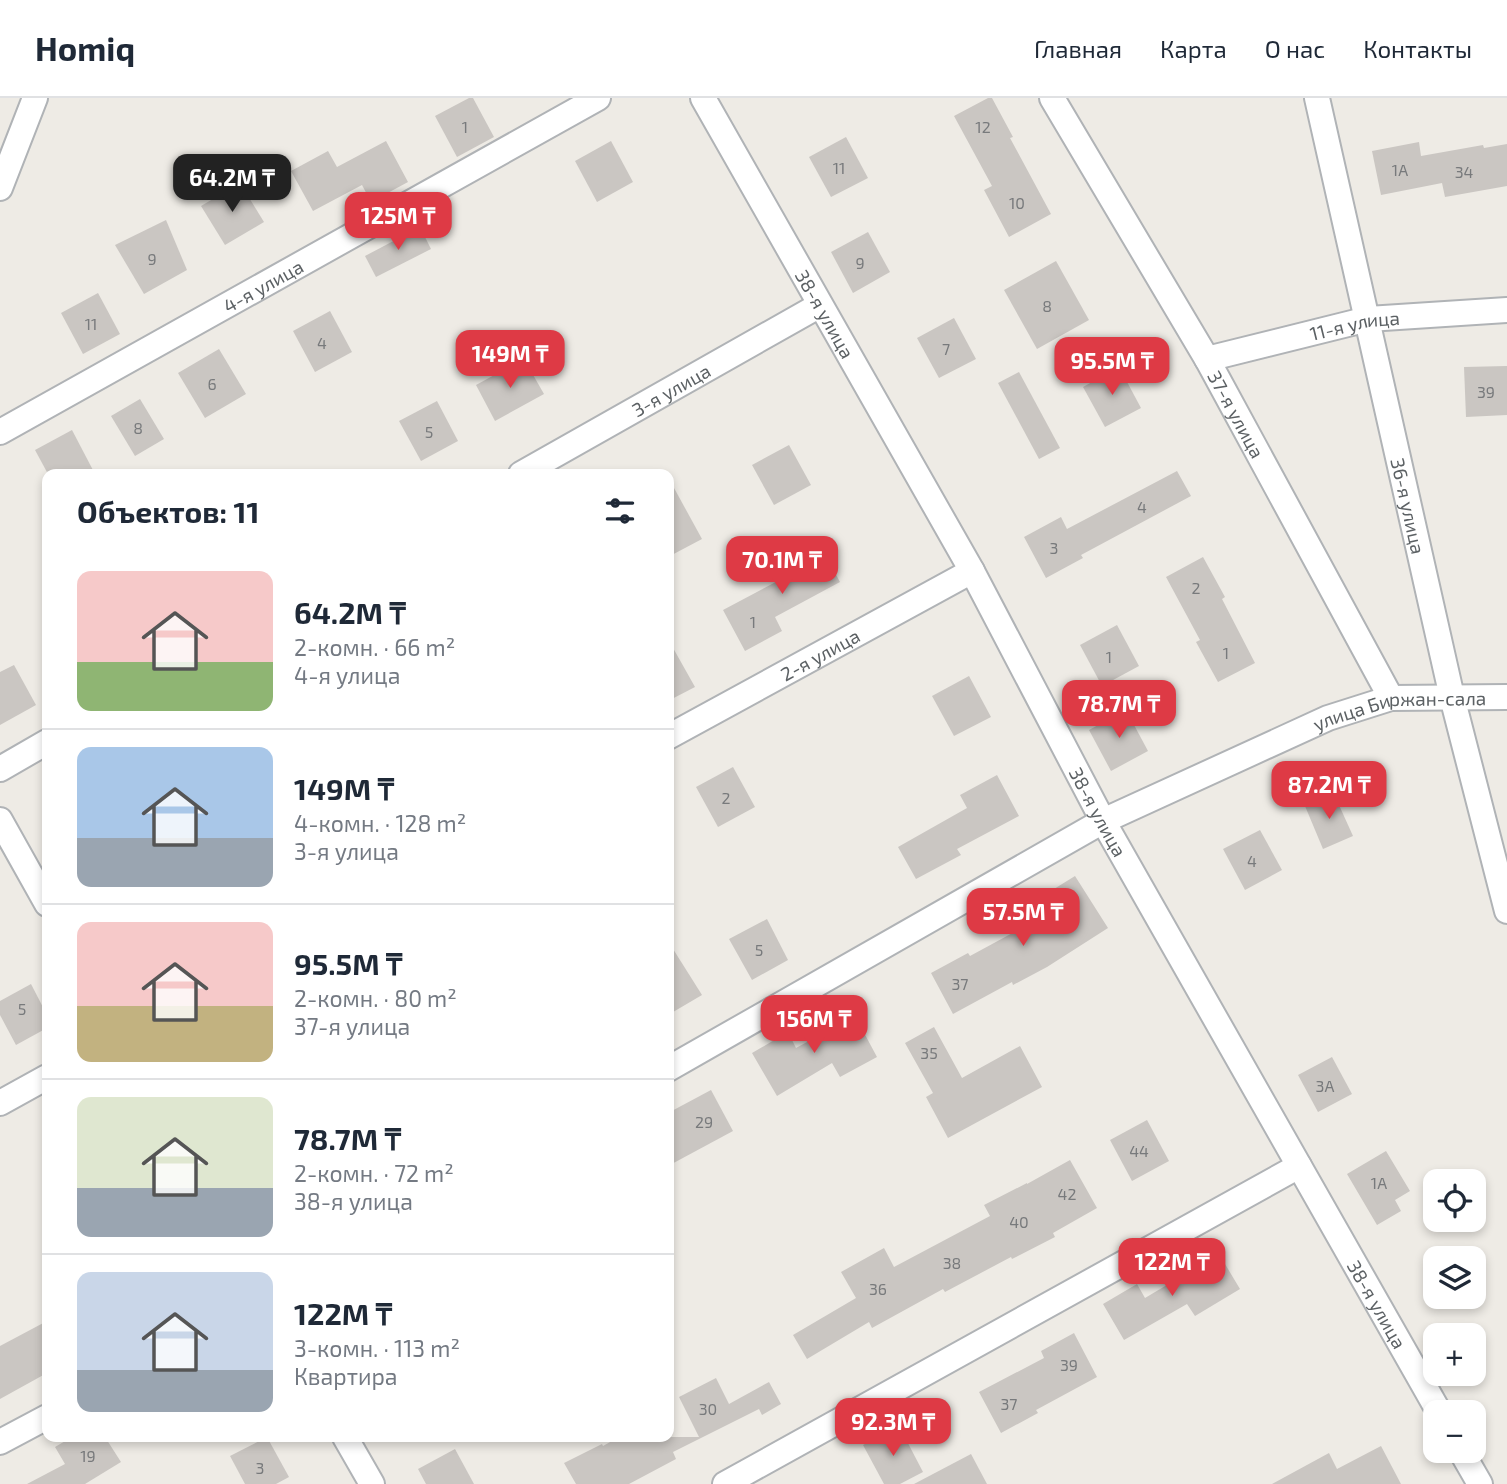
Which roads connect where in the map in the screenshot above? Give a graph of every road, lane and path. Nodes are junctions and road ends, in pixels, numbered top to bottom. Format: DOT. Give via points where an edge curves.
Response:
graph roads {
  1 [pos="35,98"];
  2 [pos="598,98"];
  3 [pos="703,98"];
  4 [pos="1052,98"];
  5 [pos="1317,98"];
  6 [pos="0,188"];
  7 [pos="820,305"];
  8 [pos="1507,310"];
  9 [pos="1367,319"];
  10 [pos="1207,359"];
  11 [pos="0,432"];
  12 [pos="530,469"];
  13 [pos="972,571"];
  14 [pos="1452,697"];
  15 [pos="1507,697"];
  16 [pos="1391,698"];
  17 [pos="674,734"];
  18 [pos="42,745"];
  19 [pos="0,769"];
  20 [pos="0,820"];
  21 [pos="1103,821"];
  22 [pos="42,895"];
  23 [pos="1507,911"];
  24 [pos="674,1066"];
  25 [pos="42,1080"];
  26 [pos="0,1103"];
  27 [pos="1299,1166"];
  28 [pos="1432,1400"];
  29 [pos="42,1420"];
  30 [pos="0,1442"];
  31 [pos="348,1442"];
  32 [pos="1468,1463"];
  33 [pos="372,1484"];
  34 [pos="725,1484"];
  35 [pos="1480,1484"];
  1 -- 6 [label="street"];
  2 -- 11 [label="street, 4-я улица"];
  3 -- 7 [label="street, 38-я улица"];
  4 -- 10 [label="street, 37-я улица"];
  5 -- 9 [label="street, 36-я улица"];
  7 -- 12 [label="street, 3-я улица"];
  7 -- 13 [label="street, 38-я улица"];
  8 -- 9 [label="street, 11-я улица"];
  9 -- 10 [label="street, 11-я улица"];
  9 -- 14 [label="street, 36-я улица"];
  10 -- 16 [label="street, 37-я улица"];
  13 -- 17 [label="street, 2-я улица"];
  13 -- 21 [label="street, 38-я улица"];
  14 -- 15 [label="street, улица Биржан-сала"];
  14 -- 16 [label="street, улица Биржан-сала"];
  14 -- 23 [label="street, 36-я улица"];
  16 -- 21 [label="street, улица Биржан-сала" via="1328,718"];
  18 -- 19 [label="street"];
  20 -- 22 [label="street"];
  21 -- 24 [label="street, улица Биржан-сала"];
  21 -- 27 [label="street, 38-я улица"];
  25 -- 26 [label="street"];
  27 -- 28 [label="street, 38-я улица"];
  27 -- 34 [label="street"];
  29 -- 30 [label="street"];
  31 -- 33 [label="street"];
  32 -- 35 [label="street"];
}
